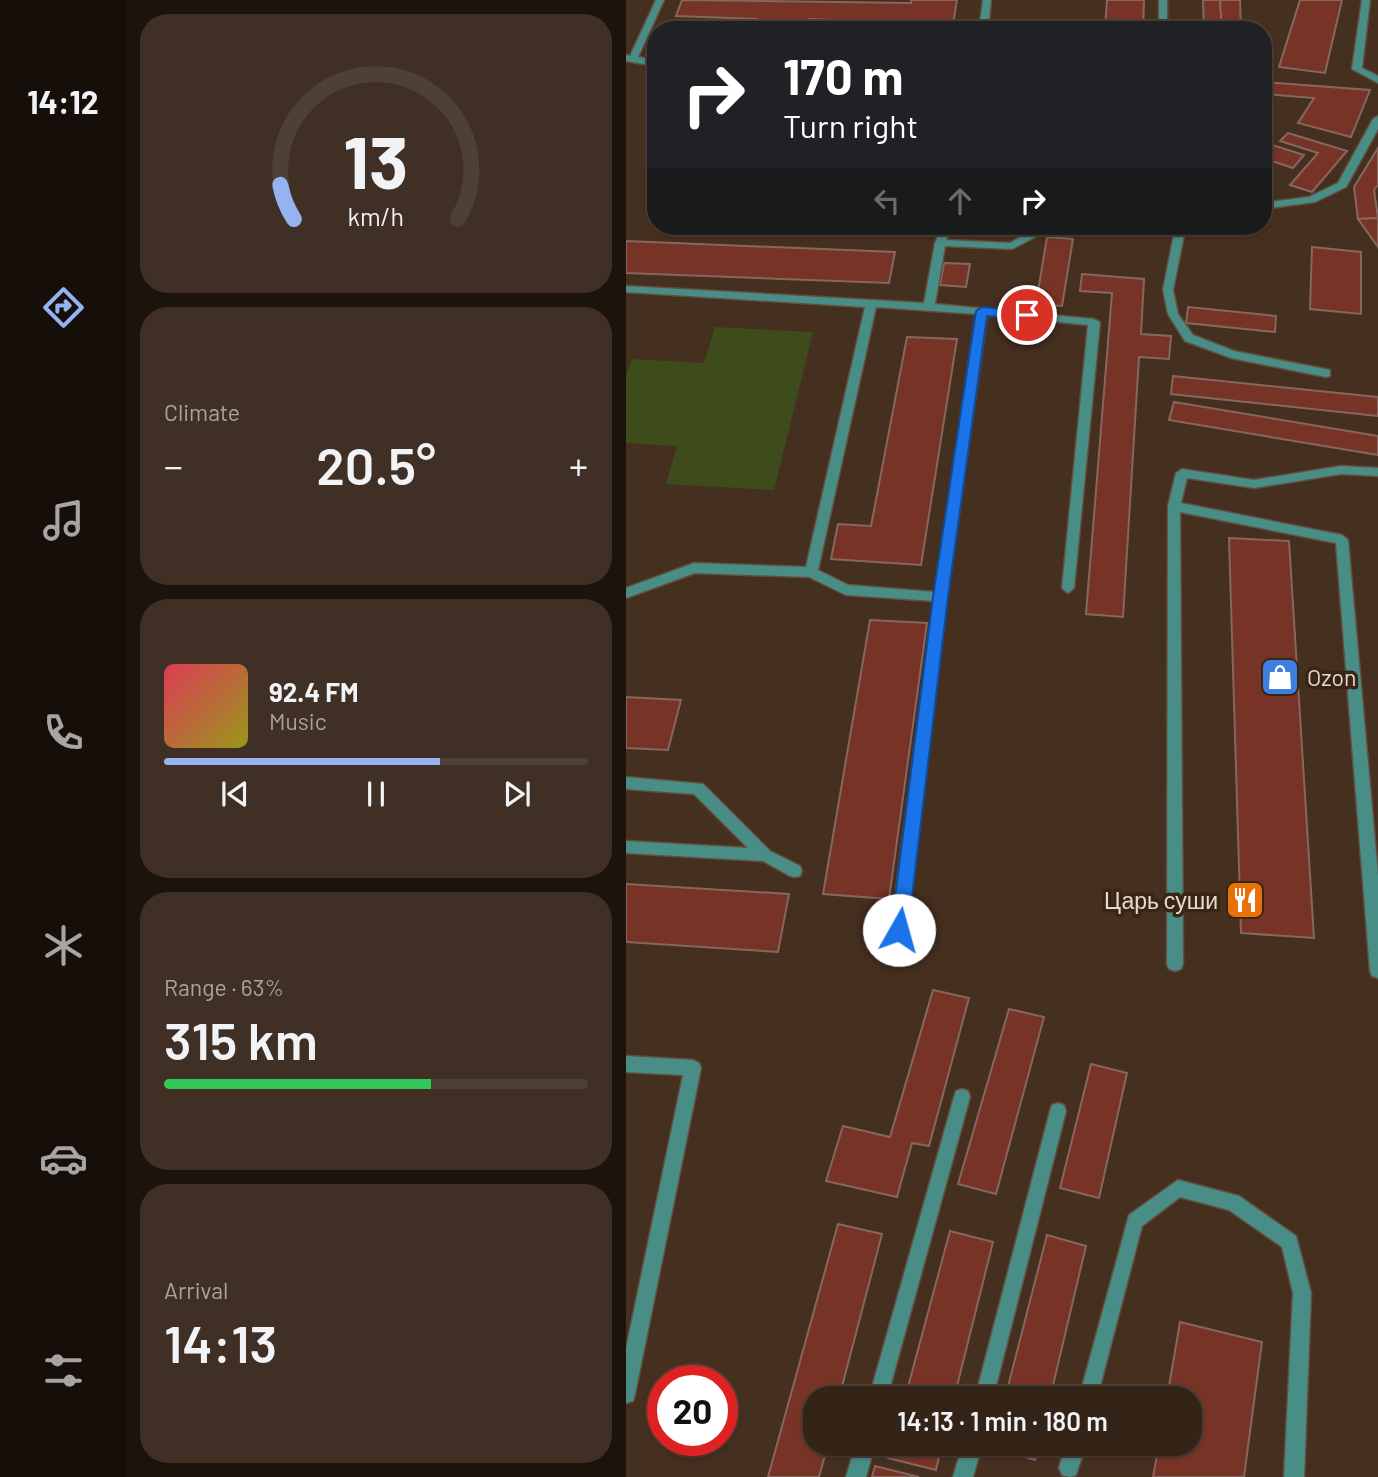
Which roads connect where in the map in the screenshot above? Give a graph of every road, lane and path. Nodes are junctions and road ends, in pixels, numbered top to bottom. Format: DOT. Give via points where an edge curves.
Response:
graph roads {
  1 [pos="660,0"];
  2 [pos="987,0"];
  3 [pos="1163,0"];
  4 [pos="1366,0"];
  5 [pos="649,21"];
  6 [pos="984,21"];
  7 [pos="1163,21"];
  8 [pos="647,24"];
  9 [pos="629,58"];
  10 [pos="647,61"];
  11 [pos="1377,80"];
  12 [pos="1377,119"];
  13 [pos="1272,205"];
  14 [pos="943,235"];
  15 [pos="1033,235"];
  16 [pos="1179,235"];
  17 [pos="940,243"];
  18 [pos="626,289"];
  19 [pos="872,302"];
  20 [pos="929,307"];
  21 [pos="982,311"];
  22 [pos="1326,373"];
  23 [pos="1377,472"];
  24 [pos="1174,506"];
  25 [pos="811,572"];
  26 [pos="1068,587"];
  27 [pos="626,593"];
  28 [pos="941,597"];
  29 [pos="626,783"];
  30 [pos="626,847"];
  31 [pos="765,855"];
  32 [pos="795,871"];
  33 [pos="899,930"];
  34 [pos="1175,964"];
  35 [pos="1377,971"];
  36 [pos="626,1065"];
  37 [pos="962,1097"];
  38 [pos="1058,1111"];
  39 [pos="881,1386"];
  40 [pos="987,1386"];
  41 [pos="1091,1386"];
  42 [pos="626,1394"];
  43 [pos="862,1456"];
  44 [pos="969,1456"];
  45 [pos="1072,1456"];
  46 [pos="1069,1468"];
  47 [pos="856,1477"];
  48 [pos="963,1477"];
  49 [pos="1294,1477"];
  1 -- 5 [label="lane"];
  2 -- 6 [label="lane"];
  3 -- 7 [label="lane"];
  4 -- 11 [label="lane" via="1357,69"];
  8 -- 9 [label="lane"];
  9 -- 10 [label="lane"];
  12 -- 13 [label="lane" via="1342,185 1311,200"];
  14 -- 17 [label="lane"];
  15 -- 17 [label="lane" via="1012,246"];
  16 -- 22 [label="lane" via="1168,290 1173,314 1190,338 1231,354"];
  17 -- 20 [label="lane"];
  18 -- 19 [label="lane"];
  19 -- 20 [label="lane"];
  19 -- 25 [label="lane"];
  20 -- 21 [label="lane"];
  21 -- 26 [label="lane" via="1094,322"];
  21 -- 28 [label="lane"];
  23 -- 24 [label="lane" via="1341,470 1254,484 1182,473"];
  24 -- 34 [label="lane"];
  24 -- 35 [label="lane" via="1342,540"];
  25 -- 27 [label="lane" via="694,568"];
  25 -- 28 [label="lane" via="846,590"];
  28 -- 33 [label="lane"];
  29 -- 31 [label="lane" via="698,788"];
  30 -- 31 [label="lane"];
  31 -- 32 [label="lane"];
  36 -- 42 [label="lane" via="693,1068"];
  37 -- 39 [label="lane"];
  38 -- 40 [label="lane"];
  41 -- 49 [label="lane" via="1135,1221 1178,1188 1233,1202 1290,1242 1302,1293"];
  43 -- 47 [label="lane"];
  44 -- 48 [label="lane"];
  45 -- 46 [label="lane"];
}
